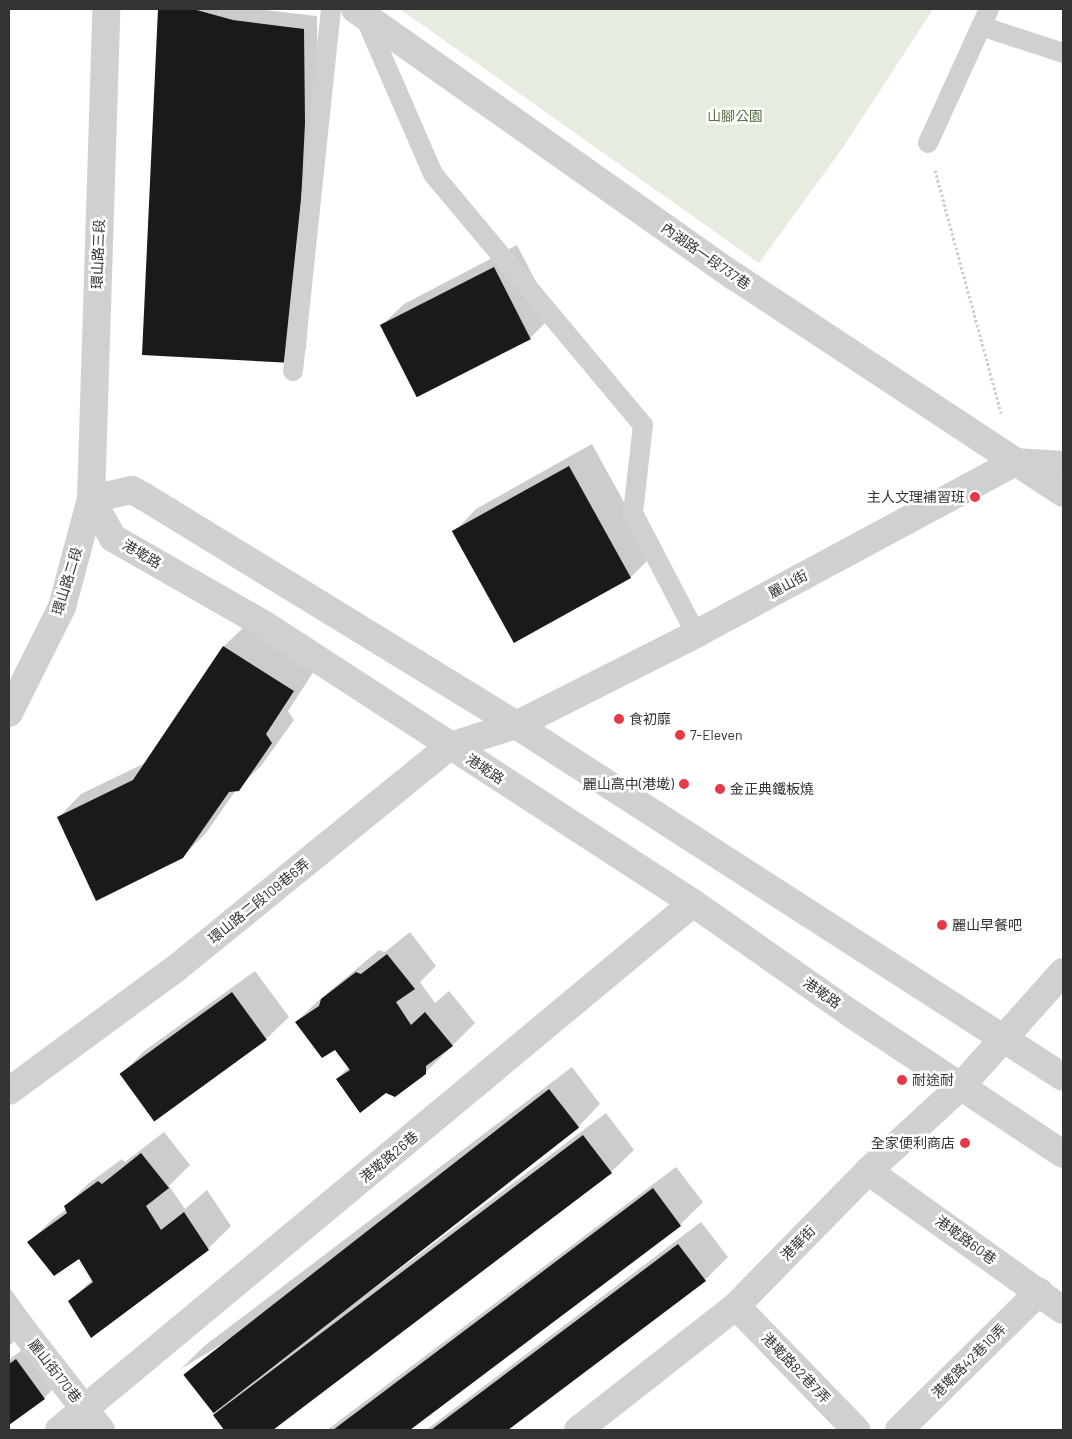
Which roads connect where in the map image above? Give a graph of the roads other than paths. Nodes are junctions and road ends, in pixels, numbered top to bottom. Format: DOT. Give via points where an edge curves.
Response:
graph roads {
  1 [pos="106,9"];
  2 [pos="331,9"];
  3 [pos="359,11"];
  4 [pos="985,17"];
  5 [pos="1063,53"];
  6 [pos="928,143"];
  7 [pos="293,371"];
  8 [pos="1014,462"];
  9 [pos="1063,465"];
  10 [pos="1063,493"];
  11 [pos="91,499"];
  12 [pos="696,634"];
  13 [pos="9,713"];
  14 [pos="516,725"];
  15 [pos="450,746"];
  16 [pos="693,903"];
  17 [pos="1063,972"];
  18 [pos="1003,1038"];
  19 [pos="1063,1077"];
  20 [pos="961,1086"];
  21 [pos="9,1091"];
  22 [pos="1063,1154"];
  23 [pos="868,1171"];
  24 [pos="1039,1292"];
  25 [pos="736,1306"];
  26 [pos="1063,1310"];
  27 [pos="9,1312"];
  28 [pos="93,1420"];
  29 [pos="59,1430"];
  30 [pos="578,1430"];
  31 [pos="856,1430"];
  32 [pos="899,1430"];
  1 -- 11 [label="street, 環山路三段"];
  2 -- 7 [label="lane"];
  3 -- 8 [label="street, 內湖路一段737巷" via="734,276"];
  3 -- 12 [label="lane" via="433,174 643,425 633,513"];
  4 -- 5 [label="lane"];
  4 -- 6 [label="lane"];
  8 -- 9 [label="street"];
  8 -- 10 [label="street, 內湖路一段737巷"];
  8 -- 12 [label="street, 麗山街"];
  11 -- 13 [label="street, 環山路二段" via="62,607"];
  11 -- 14 [label="street" via="132,490"];
  11 -- 15 [label="street, 港墘路" via="113,538 265,625"];
  12 -- 14 [label="street, 麗山街"];
  14 -- 15 [label="street, 環山路二段109巷6弄"];
  14 -- 18 [label="street"];
  15 -- 16 [label="street, 港墘路"];
  15 -- 21 [label="street, 環山路二段109巷6弄" via="174,970"];
  16 -- 20 [label="street, 港墘路"];
  16 -- 28 [label="street, 港墘路26巷"];
  17 -- 18 [label="street, 港華街"];
  18 -- 19 [label="street"];
  18 -- 20 [label="street, 港華街"];
  20 -- 22 [label="street, 港墘路"];
  20 -- 23 [label="street, 港華街"];
  23 -- 24 [label="street, 港墘路60巷"];
  23 -- 25 [label="street, 港華街"];
  24 -- 26 [label="street, 港墘路60巷"];
  24 -- 32 [label="street, 港墘路42巷10弄"];
  25 -- 30 [label="street, 港華街"];
  25 -- 31 [label="street, 港墘路82巷7弄"];
  27 -- 28 [label="street, 麗山街170巷"];
  28 -- 29 [label="street, 港墘路26巷"];
}
